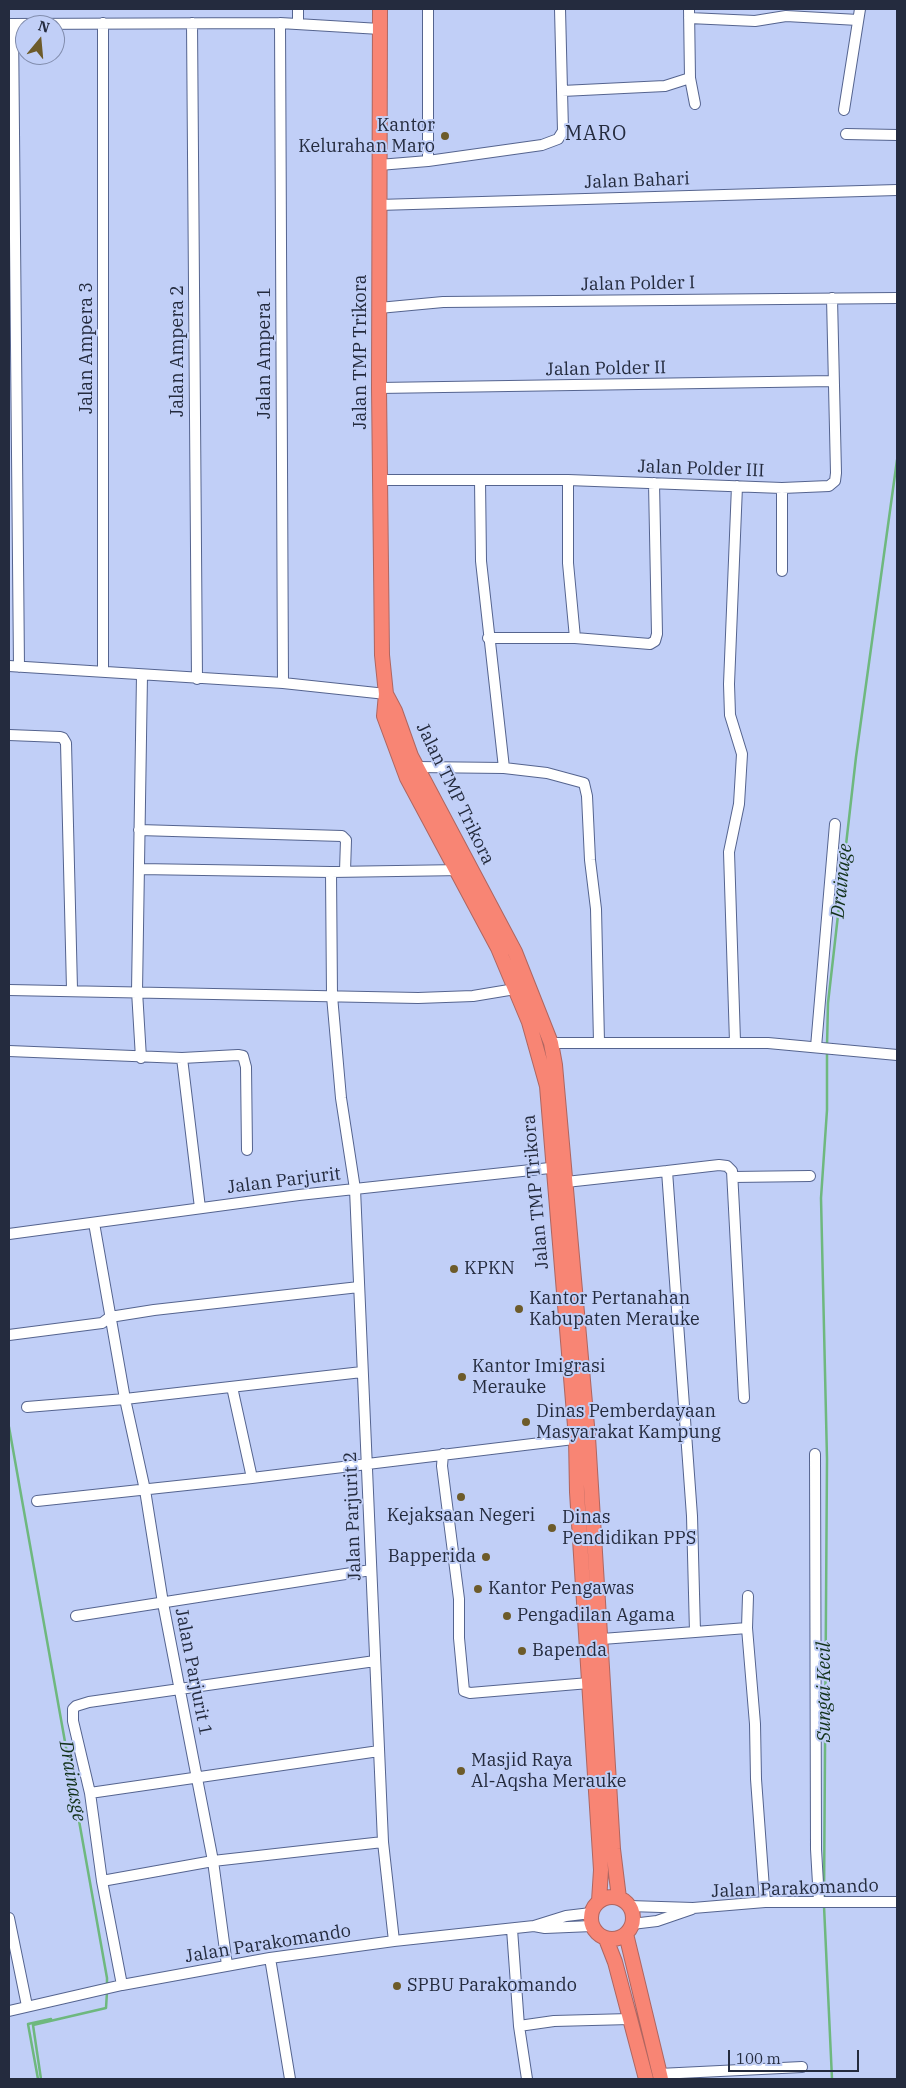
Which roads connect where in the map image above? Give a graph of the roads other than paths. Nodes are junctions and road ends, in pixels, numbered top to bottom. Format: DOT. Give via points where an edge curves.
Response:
graph roads {
  1 [pos="298,9"];
  2 [pos="380,9"];
  3 [pos="428,9"];
  4 [pos="560,9"];
  5 [pos="860,9"];
  6 [pos="689,14"];
  7 [pos="858,20"];
  8 [pos="103,23"];
  9 [pos="192,23"];
  10 [pos="280,23"];
  11 [pos="11,24"];
  12 [pos="298,24"];
  13 [pos="380,29"];
  14 [pos="690,78"];
  15 [pos="562,91"];
  16 [pos="695,104"];
  17 [pos="844,110"];
  18 [pos="846,134"];
  19 [pos="897,135"];
  20 [pos="428,161"];
  21 [pos="379,165"];
  22 [pos="897,190"];
  23 [pos="378,205"];
  24 [pos="832,298"];
  25 [pos="897,298"];
  26 [pos="379,308"];
  27 [pos="833,381"];
  28 [pos="379,388"];
  29 [pos="381,480"];
  30 [pos="480,480"];
  31 [pos="568,480"];
  32 [pos="654,483"];
  33 [pos="737,486"];
  34 [pos="782,488"];
  35 [pos="782,571"];
  36 [pos="488,638"];
  37 [pos="575,638"];
  38 [pos="14,667"];
  39 [pos="102,672"];
  40 [pos="142,675"];
  41 [pos="197,679"];
  42 [pos="283,683"];
  43 [pos="386,694"];
  44 [pos="9,735"];
  45 [pos="416,767"];
  46 [pos="504,768"];
  47 [pos="835,824"];
  48 [pos="139,830"];
  49 [pos="139,869"];
  50 [pos="471,870"];
  51 [pos="345,871"];
  52 [pos="456,871"];
  53 [pos="331,872"];
  54 [pos="72,989"];
  55 [pos="9,990"];
  56 [pos="515,990"];
  57 [pos="137,991"];
  58 [pos="332,996"];
  59 [pos="599,1042"];
  60 [pos="735,1042"];
  61 [pos="551,1043"];
  62 [pos="819,1047"];
  63 [pos="9,1052"];
  64 [pos="897,1055"];
  65 [pos="141,1058"];
  66 [pos="182,1058"];
  67 [pos="247,1150"];
  68 [pos="559,1167"];
  69 [pos="667,1171"];
  70 [pos="810,1176"];
  71 [pos="733,1177"];
  72 [pos="566,1182"];
  73 [pos="354,1189"];
  74 [pos="200,1208"];
  75 [pos="94,1223"];
  76 [pos="9,1234"];
  77 [pos="359,1287"];
  78 [pos="110,1317"];
  79 [pos="9,1335"];
  80 [pos="362,1372"];
  81 [pos="232,1387"];
  82 [pos="744,1398"];
  83 [pos="125,1399"];
  84 [pos="27,1407"];
  85 [pos="582,1438"];
  86 [pos="443,1454"];
  87 [pos="815,1454"];
  88 [pos="367,1465"];
  89 [pos="252,1478"];
  90 [pos="145,1490"];
  91 [pos="37,1501"];
  92 [pos="371,1570"];
  93 [pos="748,1596"];
  94 [pos="163,1603"];
  95 [pos="76,1616"];
  96 [pos="746,1628"];
  97 [pos="695,1632"];
  98 [pos="602,1639"];
  99 [pos="375,1661"];
  100 [pos="602,1665"];
  101 [pos="588,1666"];
  102 [pos="589,1683"];
  103 [pos="180,1690"];
  104 [pos="379,1750"];
  105 [pos="197,1777"];
  106 [pos="90,1793"];
  107 [pos="383,1842"];
  108 [pos="213,1861"];
  109 [pos="102,1881"];
  110 [pos="823,1901"];
  111 [pos="624,1902"];
  112 [pos="765,1902"];
  113 [pos="897,1902"];
  114 [pos="693,1908"];
  115 [pos="594,1913"];
  116 [pos="9,1918"];
  117 [pos="512,1929"];
  118 [pos="629,1930"];
  119 [pos="606,1939"];
  120 [pos="394,1940"];
  121 [pos="270,1958"];
  122 [pos="227,1966"];
  123 [pos="122,1985"];
  124 [pos="27,2006"];
  125 [pos="9,2011"];
  126 [pos="630,2019"];
  127 [pos="519,2026"];
  128 [pos="802,2067"];
  129 [pos="660,2076"];
  130 [pos="290,2079"];
  131 [pos="527,2079"];
  132 [pos="646,2079"];
  1 -- 12 [label="street"];
  2 -- 13 [label="highway, Jalan TMP Trikora"];
  3 -- 20 [label="street"];
  4 -- 15 [label="street"];
  5 -- 7 [label="street"];
  6 -- 7 [label="street" via="755,21 786,16"];
  6 -- 14 [label="street"];
  7 -- 17 [label="street"];
  8 -- 9 [label="street"];
  8 -- 11 [label="street"];
  8 -- 39 [label="street, Jalan Ampera 3"];
  9 -- 10 [label="street"];
  9 -- 41 [label="street, Jalan Ampera 2"];
  10 -- 12 [label="street"];
  10 -- 42 [label="street, Jalan Ampera 1"];
  11 -- 38 [label="street"];
  12 -- 13 [label="street"];
  13 -- 21 [label="highway, Jalan TMP Trikora"];
  14 -- 15 [label="street" via="665,86"];
  14 -- 16 [label="street"];
  15 -- 20 [label="street" via="563,131 558,139 542,145"];
  18 -- 19 [label="street"];
  20 -- 21 [label="street"];
  21 -- 23 [label="highway, Jalan TMP Trikora"];
  22 -- 23 [label="street, Jalan Bahari"];
  23 -- 26 [label="highway, Jalan TMP Trikora"];
  24 -- 25 [label="street, Jalan Polder I"];
  24 -- 26 [label="street, Jalan Polder I" via="443,302"];
  24 -- 27 [label="street, Jalan Polder III"];
  26 -- 28 [label="highway, Jalan TMP Trikora"];
  27 -- 28 [label="street, Jalan Polder II"];
  27 -- 34 [label="street, Jalan Polder III" via="834,481 821,488"];
  28 -- 29 [label="highway, Jalan TMP Trikora"];
  29 -- 30 [label="street, Jalan Polder III"];
  29 -- 43 [label="highway, Jalan TMP Trikora" via="382,655"];
  30 -- 31 [label="street, Jalan Polder III"];
  30 -- 36 [label="street" via="481,561"];
  31 -- 32 [label="street, Jalan Polder III"];
  31 -- 37 [label="street" via="568,563"];
  32 -- 33 [label="street, Jalan Polder III"];
  32 -- 37 [label="street" via="655,642"];
  33 -- 34 [label="street, Jalan Polder III"];
  33 -- 60 [label="street" via="729,684 732,726 742,754 739,804 728,852"];
  34 -- 35 [label="street"];
  36 -- 37 [label="street"];
  36 -- 46 [label="street"];
  38 -- 39 [label="street"];
  39 -- 40 [label="street"];
  40 -- 41 [label="street"];
  40 -- 48 [label="street"];
  41 -- 42 [label="street"];
  42 -- 43 [label="street"];
  43 -- 45 [label="highway, Jalan TMP Trikora"];
  43 -- 52 [label="highway, Jalan TMP Trikora" via="384,716 395,750"];
  44 -- 54 [label="street" via="60,737 66,743"];
  45 -- 46 [label="street"];
  45 -- 50 [label="highway, Jalan TMP Trikora"];
  46 -- 59 [label="street" via="576,779 586,788 596,909"];
  47 -- 62 [label="street"];
  48 -- 49 [label="street"];
  48 -- 51 [label="street" via="342,836 346,840"];
  49 -- 53 [label="street"];
  49 -- 57 [label="street"];
  50 -- 52 [label="street"];
  50 -- 61 [label="highway, Jalan TMP Trikora" via="515,952"];
  51 -- 52 [label="street"];
  51 -- 53 [label="street"];
  52 -- 56 [label="highway, Jalan TMP Trikora" via="498,948"];
  53 -- 58 [label="street, Jalan Parjurit 2"];
  54 -- 55 [label="street"];
  54 -- 57 [label="street"];
  56 -- 58 [label="street" via="444,997"];
  56 -- 68 [label="highway, Jalan TMP Trikora" via="535,1039"];
  57 -- 58 [label="street"];
  57 -- 65 [label="street"];
  58 -- 73 [label="street, Jalan Parjurit 2"];
  59 -- 60 [label="street"];
  59 -- 61 [label="street"];
  60 -- 62 [label="street"];
  61 -- 68 [label="highway, Jalan TMP Trikora" via="560,1097"];
  62 -- 64 [label="street"];
  63 -- 65 [label="street"];
  65 -- 66 [label="street"];
  66 -- 67 [label="street" via="243,1056"];
  66 -- 74 [label="street"];
  68 -- 72 [label="highway, Jalan TMP Trikora"];
  68 -- 73 [label="street, Jalan Parjurit"];
  68 -- 85 [label="highway, Jalan TMP Trikora"];
  69 -- 71 [label="street" via="720,1164 727,1166"];
  69 -- 72 [label="street"];
  69 -- 97 [label="street" via="692,1516"];
  70 -- 71 [label="street"];
  71 -- 82 [label="street"];
  72 -- 85 [label="highway, Jalan TMP Trikora"];
  73 -- 74 [label="street, Jalan Parjurit"];
  73 -- 77 [label="street, Jalan Parjurit 2"];
  74 -- 75 [label="street, Jalan Parjurit"];
  75 -- 76 [label="street, Jalan Parjurit"];
  75 -- 78 [label="street, Jalan Parjurit 1"];
  77 -- 78 [label="street"];
  77 -- 80 [label="street, Jalan Parjurit 2"];
  78 -- 79 [label="street" via="102,1323"];
  78 -- 83 [label="street, Jalan Parjurit 1"];
  80 -- 81 [label="street"];
  80 -- 88 [label="street, Jalan Parjurit 2"];
  81 -- 83 [label="street"];
  81 -- 89 [label="street"];
  83 -- 84 [label="street"];
  83 -- 90 [label="street, Jalan Parjurit 1"];
  85 -- 86 [label="street"];
  85 -- 98 [label="highway, Jalan TMP Trikora"];
  85 -- 101 [label="highway, Jalan TMP Trikora" via="577,1492"];
  86 -- 88 [label="street"];
  86 -- 102 [label="street" via="459,1600 464,1691"];
  87 -- 110 [label="street" via="816,1849"];
  88 -- 89 [label="street"];
  88 -- 92 [label="street, Jalan Parjurit 2"];
  89 -- 90 [label="street"];
  90 -- 91 [label="street"];
  90 -- 94 [label="street, Jalan Parjurit 1"];
  92 -- 94 [label="street"];
  92 -- 99 [label="street, Jalan Parjurit 2"];
  93 -- 96 [label="street"];
  94 -- 95 [label="street"];
  94 -- 103 [label="street, Jalan Parjurit 1"];
  96 -- 97 [label="street"];
  96 -- 112 [label="street"];
  97 -- 98 [label="street"];
  98 -- 100 [label="highway, Jalan TMP Trikora"];
  99 -- 103 [label="street"];
  99 -- 104 [label="street, Jalan Parjurit 2"];
  100 -- 101 [label="highway"];
  100 -- 111 [label="highway, Jalan TMP Trikora" via="613,1849"];
  101 -- 102 [label="highway, Jalan TMP Trikora"];
  102 -- 115 [label="highway, Jalan TMP Trikora" via="601,1870"];
  103 -- 105 [label="street, Jalan Parjurit 1"];
  103 -- 106 [label="street" via="83,1704 73,1709"];
  104 -- 105 [label="street"];
  104 -- 107 [label="street, Jalan Parjurit 2"];
  105 -- 106 [label="street"];
  105 -- 108 [label="street, Jalan Parjurit 1"];
  106 -- 109 [label="street"];
  107 -- 108 [label="street"];
  107 -- 120 [label="street"];
  108 -- 109 [label="street"];
  108 -- 122 [label="street, Jalan Parjurit 1"];
  109 -- 123 [label="street"];
  110 -- 112 [label="street, Jalan Parakomando"];
  110 -- 113 [label="street, Jalan Parakomando"];
  111 -- 114 [label="street, Jalan Parakomando"];
  111 -- 115 [label="highway" via="605,1898"];
  111 -- 118 [label="highway" via="633,1918"];
  112 -- 114 [label="street, Jalan Parakomando"];
  114 -- 118 [label="street, Jalan Parakomando"];
  115 -- 117 [label="street, Jalan Parakomando" via="545,1928"];
  115 -- 119 [label="highway" via="600,1936"];
  116 -- 124 [label="street"];
  117 -- 120 [label="street, Jalan Parakomando"];
  117 -- 127 [label="street"];
  118 -- 119 [label="highway" via="620,1938"];
  118 -- 129 [label="highway"];
  119 -- 126 [label="highway"];
  120 -- 121 [label="street, Jalan Parakomando"];
  121 -- 122 [label="street, Jalan Parakomando"];
  121 -- 130 [label="street"];
  122 -- 123 [label="street, Jalan Parakomando"];
  123 -- 124 [label="street, Jalan Parakomando"];
  124 -- 125 [label="street, Jalan Parakomando"];
  126 -- 127 [label="street" via="554,2021"];
  126 -- 132 [label="highway"];
  127 -- 131 [label="street"];
  128 -- 129 [label="street"];
}
